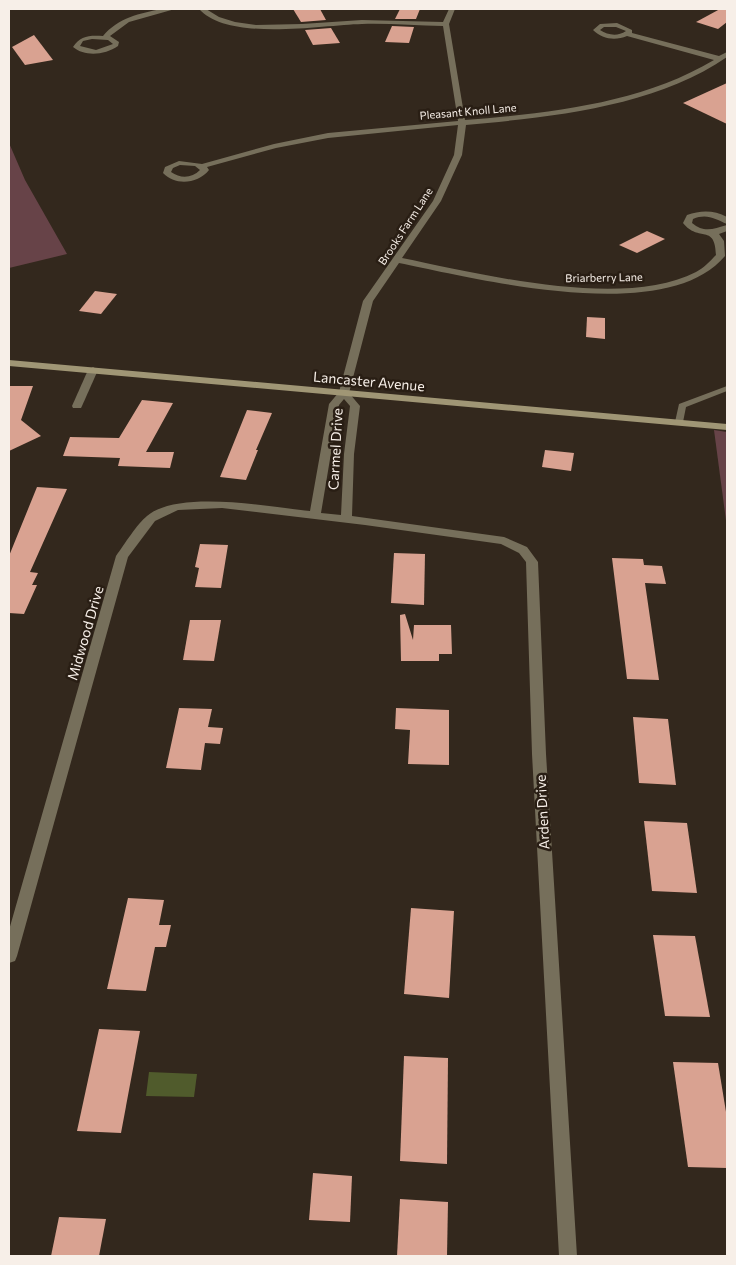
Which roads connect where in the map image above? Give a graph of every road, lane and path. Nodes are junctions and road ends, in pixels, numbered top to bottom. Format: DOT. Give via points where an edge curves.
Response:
graph roads {
  1 [pos="172,9"];
  2 [pos="202,9"];
  3 [pos="452,9"];
  4 [pos="446,24"];
  5 [pos="627,34"];
  6 [pos="105,37"];
  7 [pos="724,57"];
  8 [pos="462,123"];
  9 [pos="203,166"];
  10 [pos="727,220"];
  11 [pos="727,228"];
  12 [pos="714,233"];
  13 [pos="397,260"];
  14 [pos="9,363"];
  15 [pos="93,370"];
  16 [pos="727,388"];
  17 [pos="344,393"];
  18 [pos="77,406"];
  19 [pos="679,422"];
  20 [pos="727,427"];
  21 [pos="314,515"];
  22 [pos="346,519"];
  23 [pos="9,956"];
  24 [pos="568,1256"];
  1 -- 6 [label="street" via="129,20"];
  2 -- 4 [label="street" via="221,19 277,28 371,22"];
  3 -- 4 [label="street"];
  4 -- 8 [label="street, Brooks Farm Lane"];
  5 -- 7 [label="street"];
  6 -- 6 [label="street" via="81,40 76,47 96,52 116,45 114,40"];
  7 -- 8 [label="street, Pleasant Knoll Lane" via="684,78 637,95 536,116"];
  8 -- 9 [label="street, Pleasant Knoll Lane" via="317,137"];
  8 -- 13 [label="street, Brooks Farm Lane" via="458,155 440,193"];
  10 -- 12 [label="street" via="707,213 694,214 688,220 694,229"];
  11 -- 12 [label="street"];
  12 -- 13 [label="street, Briarberry Lane" via="720,241 721,256 699,274 673,283 632,290 559,289"];
  13 -- 17 [label="street, Brooks Farm Lane" via="368,301"];
  14 -- 15 [label="main road, Lancaster Avenue"];
  15 -- 17 [label="main road, Lancaster Avenue"];
  15 -- 18 [label="street"];
  16 -- 19 [label="lane" via="682,406"];
  17 -- 19 [label="main road, Lancaster Avenue"];
  17 -- 21 [label="street, Carmel Drive" via="334,404"];
  17 -- 22 [label="street, Carmel Drive" via="356,406 349,454"];
  19 -- 20 [label="main road, Lancaster Avenue"];
  21 -- 22 [label="street, Midwood Drive"];
  21 -- 23 [label="street, Midwood Drive" via="222,505 176,507 151,518 122,556"];
  22 -- 24 [label="street, Arden Drive" via="504,541 523,550 532,562"];
}
